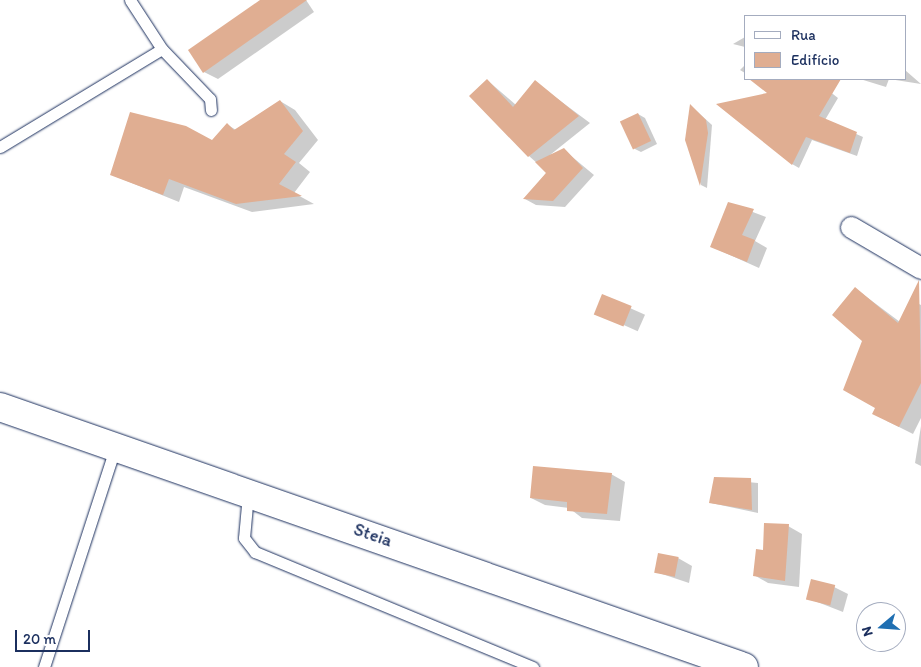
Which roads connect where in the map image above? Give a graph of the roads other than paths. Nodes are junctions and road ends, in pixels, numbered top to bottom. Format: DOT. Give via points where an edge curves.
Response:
graph roads {
  1 [pos="130,0"];
  2 [pos="162,49"];
  3 [pos="211,110"];
  4 [pos="0,147"];
  5 [pos="851,227"];
  6 [pos="921,268"];
  7 [pos="0,407"];
  8 [pos="116,446"];
  9 [pos="248,492"];
  10 [pos="44,667"];
  11 [pos="533,667"];
  12 [pos="744,667"];
  1 -- 2 [label="lane"];
  2 -- 3 [label="lane" via="210,99"];
  2 -- 4 [label="lane"];
  5 -- 6 [label="street"];
  7 -- 8 [label="main road, Steia"];
  8 -- 9 [label="main road, Steia"];
  8 -- 10 [label="lane"];
  9 -- 11 [label="lane" via="244,538 255,552"];
  9 -- 12 [label="main road, Steia"];
}
